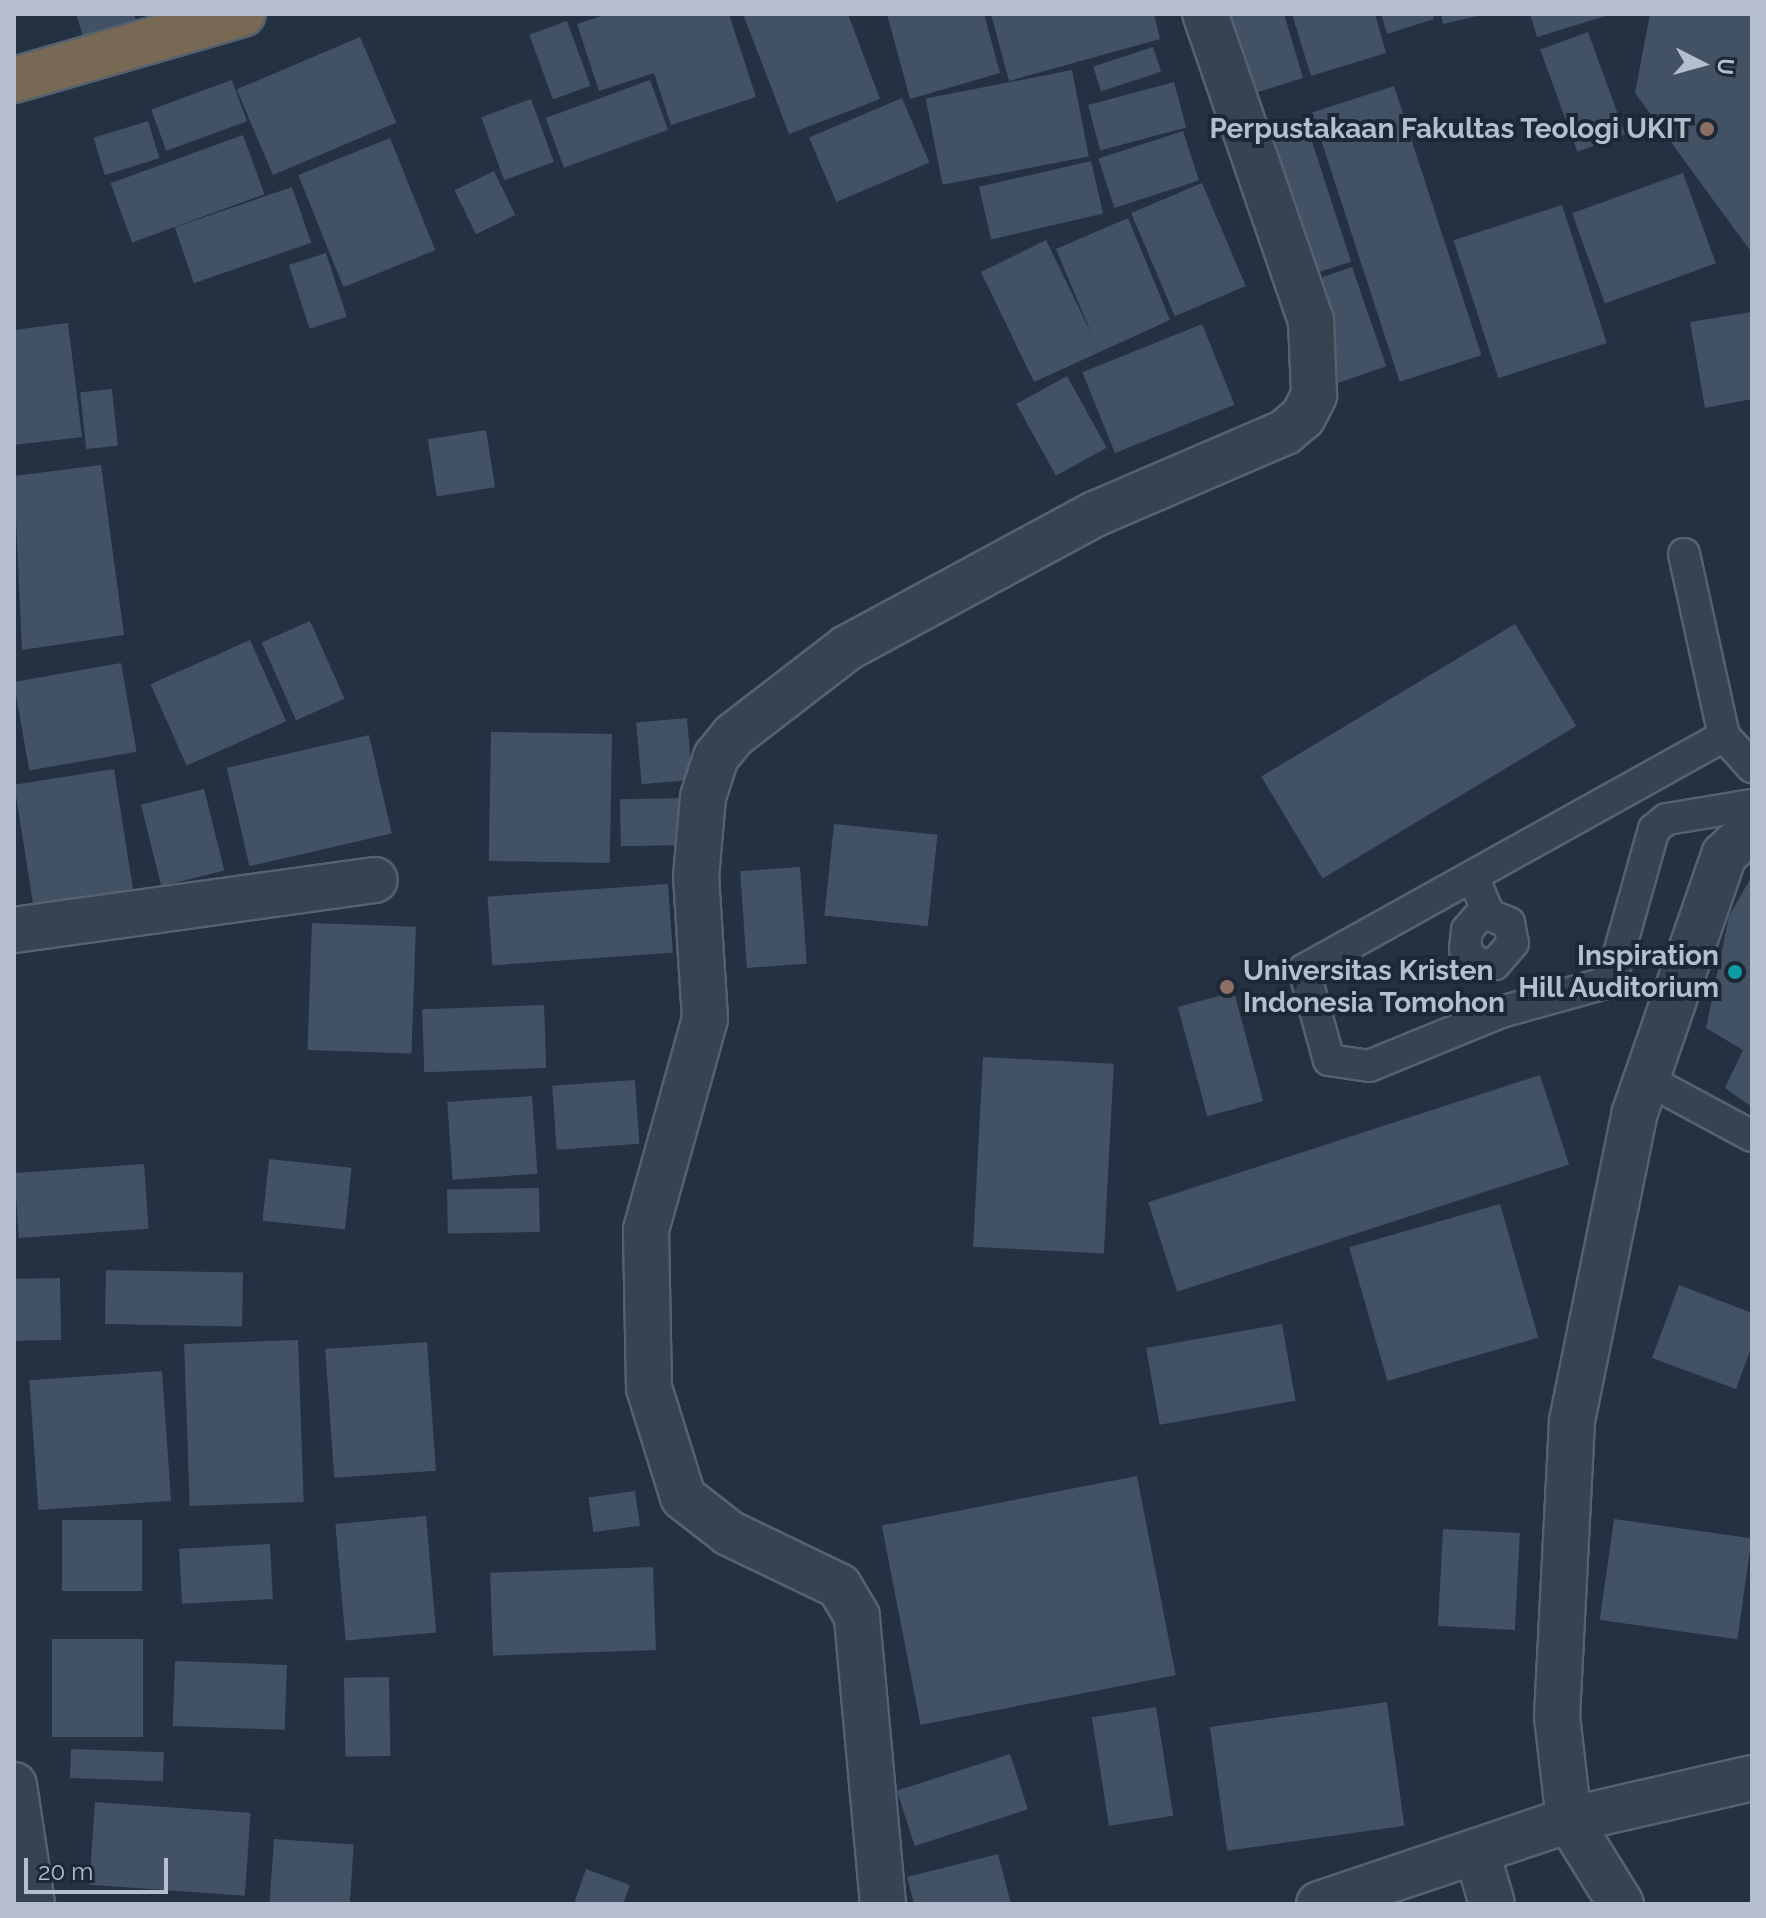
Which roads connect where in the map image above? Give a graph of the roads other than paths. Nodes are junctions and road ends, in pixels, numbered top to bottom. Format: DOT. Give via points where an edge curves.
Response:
graph roads {
  1 [pos="243,14"];
  2 [pos="1205,14"];
  3 [pos="14,80"];
  4 [pos="1684,554"];
  5 [pos="1724,736"];
  6 [pos="1752,767"];
  7 [pos="1752,805"];
  8 [pos="1752,829"];
  9 [pos="1473,876"];
  10 [pos="375,880"];
  11 [pos="14,930"];
  12 [pos="1501,1012"];
  13 [pos="1646,1079"];
  14 [pos="1752,1136"];
  15 [pos="1752,1778"];
  16 [pos="14,1785"];
  17 [pos="1569,1820"];
  18 [pos="1477,1853"];
  19 [pos="32,1904"];
  20 [pos="883,1904"];
  21 [pos="1319,1904"];
  22 [pos="1492,1904"];
  23 [pos="1621,1904"];
  1 -- 3 [label="highway"];
  2 -- 20 [label="street" via="1311,321 1314,395 1303,417 1285,432 1095,514 847,648 734,735 716,757 703,797 696,877 705,1019 646,1230 649,1388 683,1497 729,1533 839,1586 857,1616"];
  4 -- 5 [label="lane"];
  5 -- 6 [label="lane"];
  5 -- 9 [label="lane"];
  7 -- 12 [label="lane" via="1667,819 1654,829 1607,981"];
  8 -- 13 [label="street" via="1724,855"];
  9 -- 12 [label="lane" via="1486,908 1509,923 1513,943 1495,964"];
  9 -- 12 [label="lane" via="1304,970 1304,985 1329,1060 1344,1066 1369,1066"];
  10 -- 11 [label="street"];
  13 -- 14 [label="lane"];
  13 -- 17 [label="street" via="1572,1421 1557,1717"];
  15 -- 17 [label="street"];
  16 -- 19 [label="street"];
  17 -- 18 [label="street"];
  17 -- 23 [label="street"];
  18 -- 21 [label="street"];
  18 -- 22 [label="street"];
}
